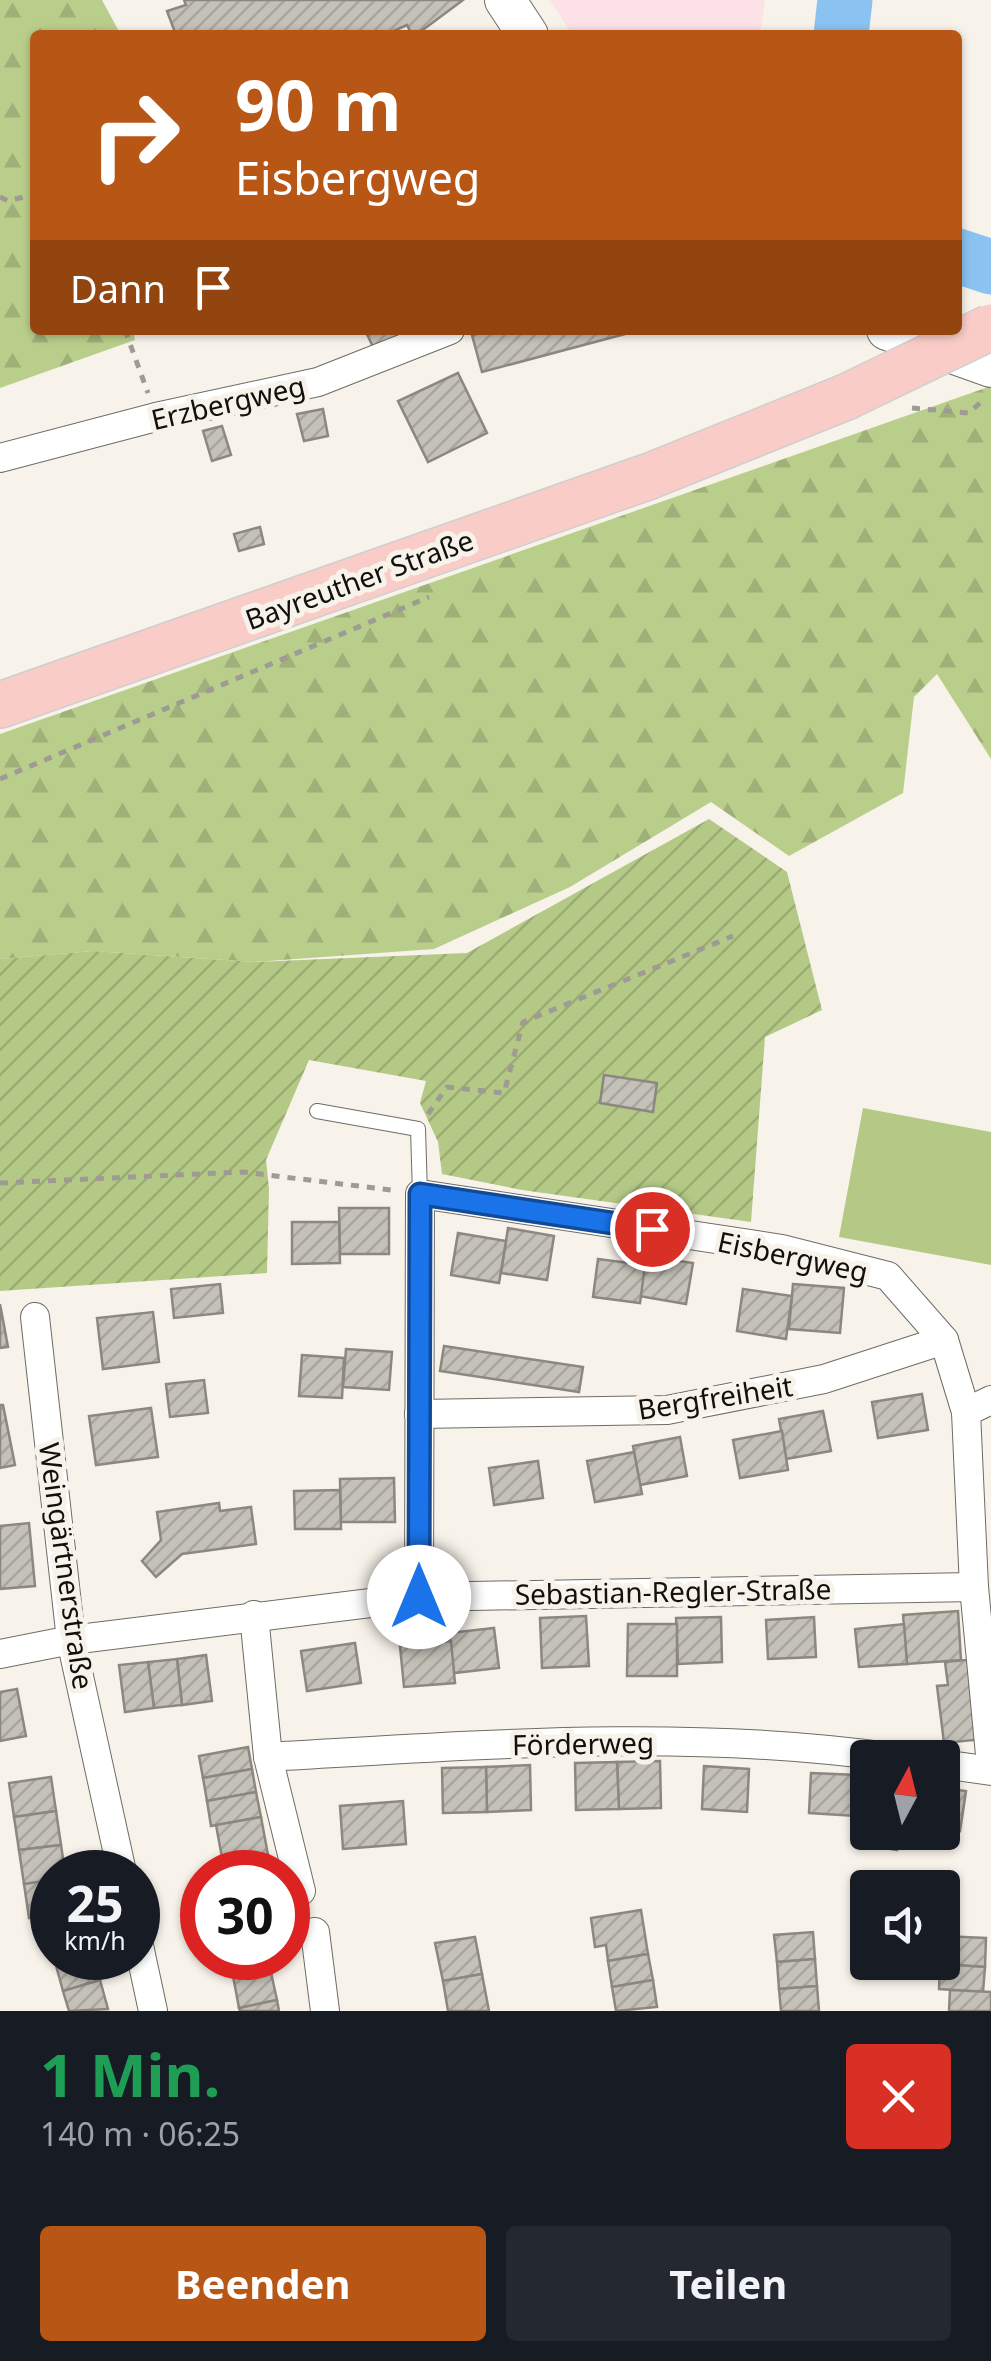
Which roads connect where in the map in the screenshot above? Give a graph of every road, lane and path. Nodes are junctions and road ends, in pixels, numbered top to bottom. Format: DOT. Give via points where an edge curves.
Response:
graph roads {
  1 [pos="505,0"];
  2 [pos="525,30"];
  3 [pos="30,195"];
  4 [pos="0,197"];
  5 [pos="991,327"];
  6 [pos="127,335"];
  7 [pos="437,335"];
  8 [pos="901,335"];
  9 [pos="991,367"];
  10 [pos="156,417"];
  11 [pos="0,458"];
  12 [pos="0,705"];
  13 [pos="733,936"];
  14 [pos="318,1111"];
  15 [pos="418,1129"];
  16 [pos="0,1183"];
  17 [pos="420,1194"];
  18 [pos="35,1316"];
  19 [pos="944,1340"];
  20 [pos="978,1406"];
  21 [pos="419,1414"];
  22 [pos="974,1587"];
  23 [pos="419,1597"];
  24 [pos="254,1615"];
  25 [pos="72,1640"];
  26 [pos="0,1654"];
  27 [pos="850,1751"];
  28 [pos="268,1757"];
  29 [pos="960,1765"];
  30 [pos="991,1768"];
  31 [pos="117,1850"];
  32 [pos="291,1850"];
  33 [pos="315,1932"];
  34 [pos="146,1980"];
  35 [pos="153,2011"];
  36 [pos="325,2011"];
  1 -- 2 [label="main road"];
  3 -- 4 [label="path"];
  5 -- 12 [label="main road, Bayreuther Straße, bridge" via="717,449"];
  6 -- 10 [label="path"];
  7 -- 10 [label="street, Erzbergweg" via="318,382"];
  8 -- 9 [label="main road"];
  10 -- 11 [label="street, Erzbergweg"];
  13 -- 15 [label="path" via="523,1022 504,1093 447,1087"];
  14 -- 15 [label="lane"];
  15 -- 17 [label="lane"];
  16 -- 17 [label="path" via="243,1172"];
  17 -- 19 [label="street, Eisbergweg" via="782,1249 888,1276"];
  17 -- 21 [label="street"];
  18 -- 25 [label="street, Weingärtnerstraße"];
  19 -- 20 [label="street, Eisbergweg"];
  19 -- 21 [label="street, Bergfreiheit" via="824,1379 667,1410"];
  20 -- 22 [label="street, Eisbergweg"];
  21 -- 23 [label="street"];
  22 -- 23 [label="street, Sebastian-Regler-Straße"];
  22 -- 30 [label="street, Eisbergweg"];
  23 -- 24 [label="street, Sebastian-Regler-Straße"];
  24 -- 25 [label="street, Sebastian-Regler-Straße"];
  24 -- 28 [label="street"];
  25 -- 26 [label="street, Sebastian-Regler-Straße"];
  25 -- 31 [label="street, Weingärtnerstraße"];
  27 -- 28 [label="street, Förderweg" via="595,1739"];
  28 -- 32 [label="street"];
  29 -- 30 [label="street"];
  33 -- 36 [label="street"];
  34 -- 35 [label="street"];
}
